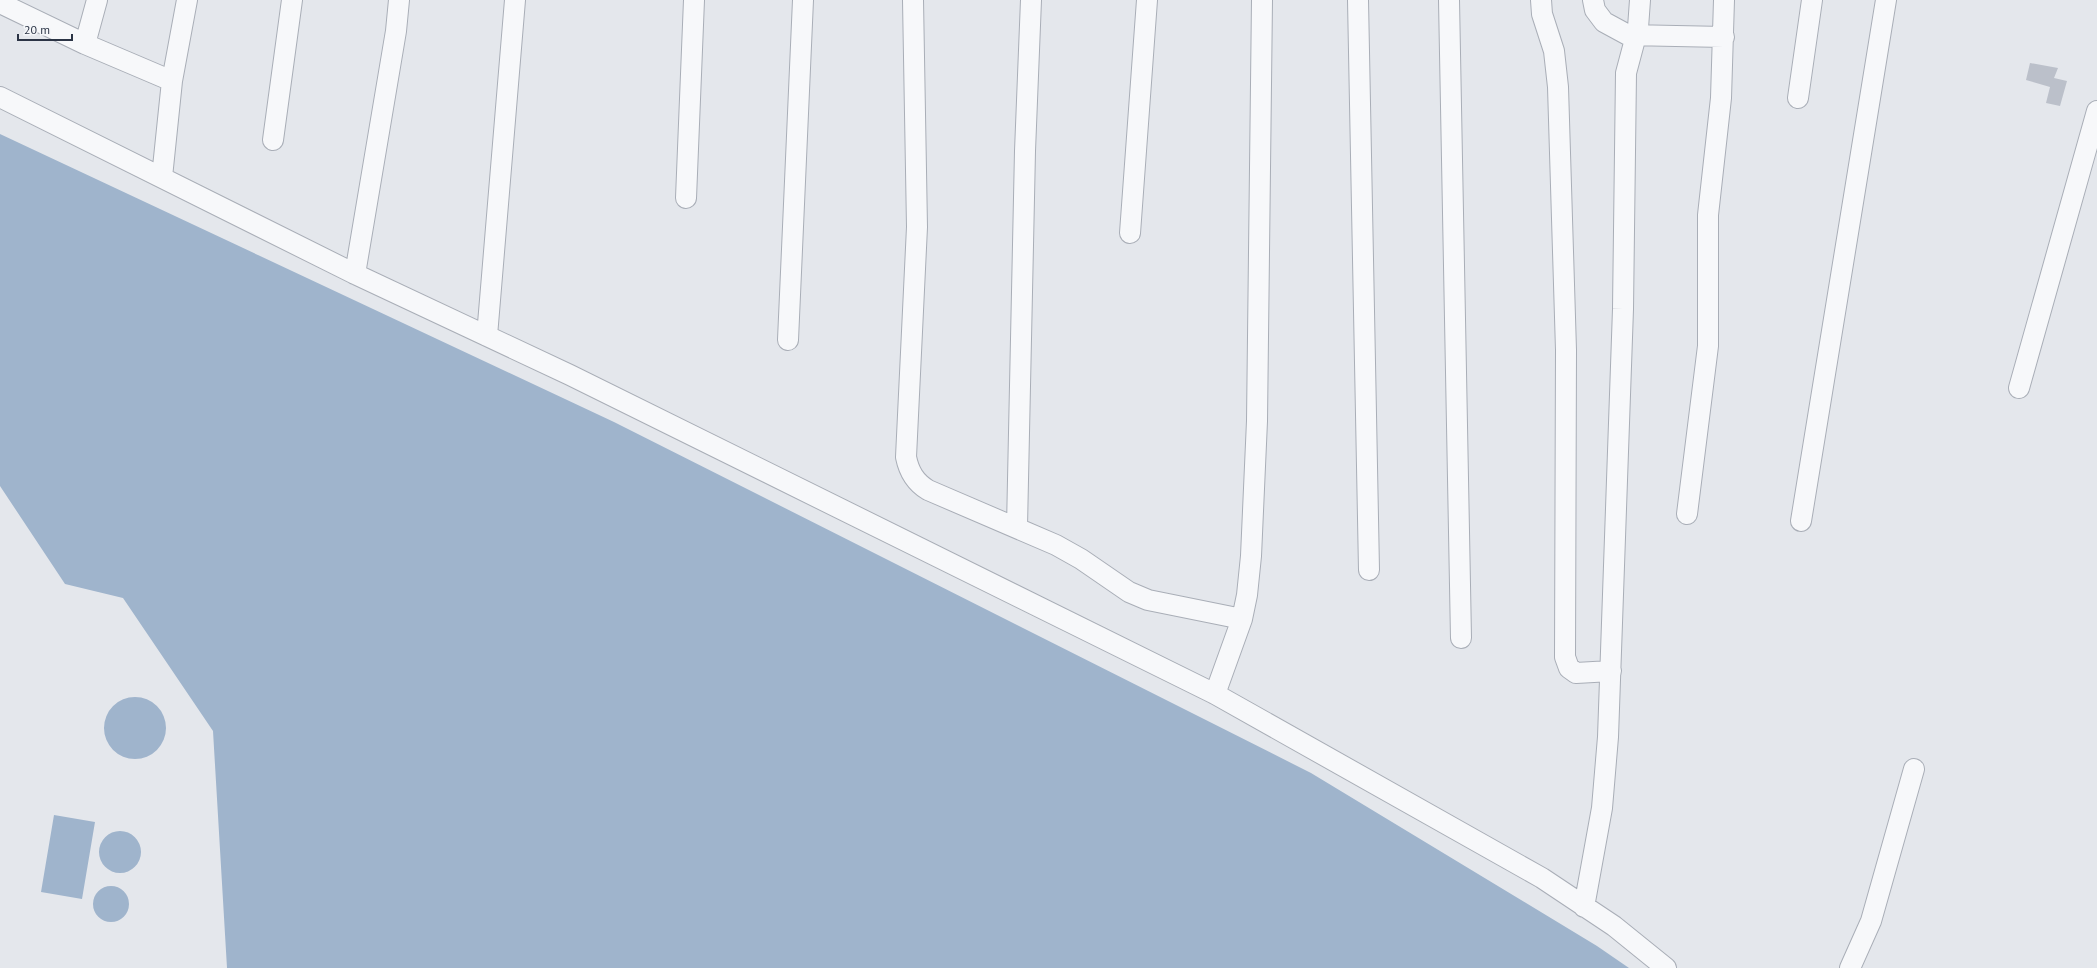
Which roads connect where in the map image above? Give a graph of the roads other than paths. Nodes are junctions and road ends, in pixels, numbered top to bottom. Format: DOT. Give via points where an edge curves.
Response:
graph roads {
  1 [pos="97,0"];
  2 [pos="187,0"];
  3 [pos="292,0"];
  4 [pos="400,0"];
  5 [pos="515,0"];
  6 [pos="694,0"];
  7 [pos="803,0"];
  8 [pos="913,0"];
  9 [pos="1031,0"];
  10 [pos="1147,0"];
  11 [pos="1262,0"];
  12 [pos="1358,0"];
  13 [pos="1449,0"];
  14 [pos="1541,0"];
  15 [pos="1593,0"];
  16 [pos="1640,0"];
  17 [pos="1724,0"];
  18 [pos="1812,0"];
  19 [pos="1886,0"];
  20 [pos="10,4"];
  21 [pos="1636,36"];
  22 [pos="1724,37"];
  23 [pos="85,44"];
  24 [pos="172,81"];
  25 [pos="0,98"];
  26 [pos="1798,98"];
  27 [pos="2097,111"];
  28 [pos="273,140"];
  29 [pos="162,177"];
  30 [pos="686,198"];
  31 [pos="1130,233"];
  32 [pos="355,274"];
  33 [pos="487,336"];
  34 [pos="788,340"];
  35 [pos="2019,388"];
  36 [pos="1687,514"];
  37 [pos="1801,521"];
  38 [pos="1016,527"];
  39 [pos="1369,570"];
  40 [pos="1242,619"];
  41 [pos="1461,638"];
  42 [pos="1610,671"];
  43 [pos="1215,694"];
  44 [pos="1914,769"];
  45 [pos="1584,906"];
  46 [pos="1666,968"];
  47 [pos="1850,968"];
  1 -- 23 [label="street"];
  2 -- 24 [label="street"];
  3 -- 28 [label="street"];
  4 -- 32 [label="street"];
  5 -- 33 [label="street"];
  6 -- 30 [label="street"];
  7 -- 34 [label="street"];
  8 -- 38 [label="street" via="917,227 906,443 908,466 917,483 928,490"];
  9 -- 38 [label="street" via="1024,151"];
  10 -- 31 [label="street"];
  11 -- 40 [label="street" via="1257,421 1251,556"];
  12 -- 39 [label="street"];
  13 -- 41 [label="street"];
  14 -- 42 [label="street" via="1542,14 1554,51 1558,87 1566,350 1565,657 1569,668 1576,673"];
  15 -- 21 [label="street" via="1595,10 1604,22 1619,31"];
  16 -- 21 [label="street"];
  17 -- 22 [label="street"];
  18 -- 26 [label="street"];
  19 -- 37 [label="street"];
  20 -- 23 [label="street"];
  21 -- 22 [label="street"];
  21 -- 42 [label="street" via="1626,73 1624,309"];
  22 -- 36 [label="street" via="1721,98 1708,215 1708,346"];
  23 -- 24 [label="street"];
  24 -- 29 [label="street"];
  25 -- 29 [label="street"];
  27 -- 35 [label="street"];
  29 -- 32 [label="street"];
  32 -- 33 [label="street"];
  33 -- 43 [label="street"];
  38 -- 40 [label="street" via="1056,544 1129,592 1148,600"];
  40 -- 43 [label="street"];
  42 -- 45 [label="street" via="1602,808"];
  43 -- 45 [label="street" via="1542,878"];
  44 -- 47 [label="street" via="1871,921"];
  45 -- 46 [label="street" via="1614,926"];
}
